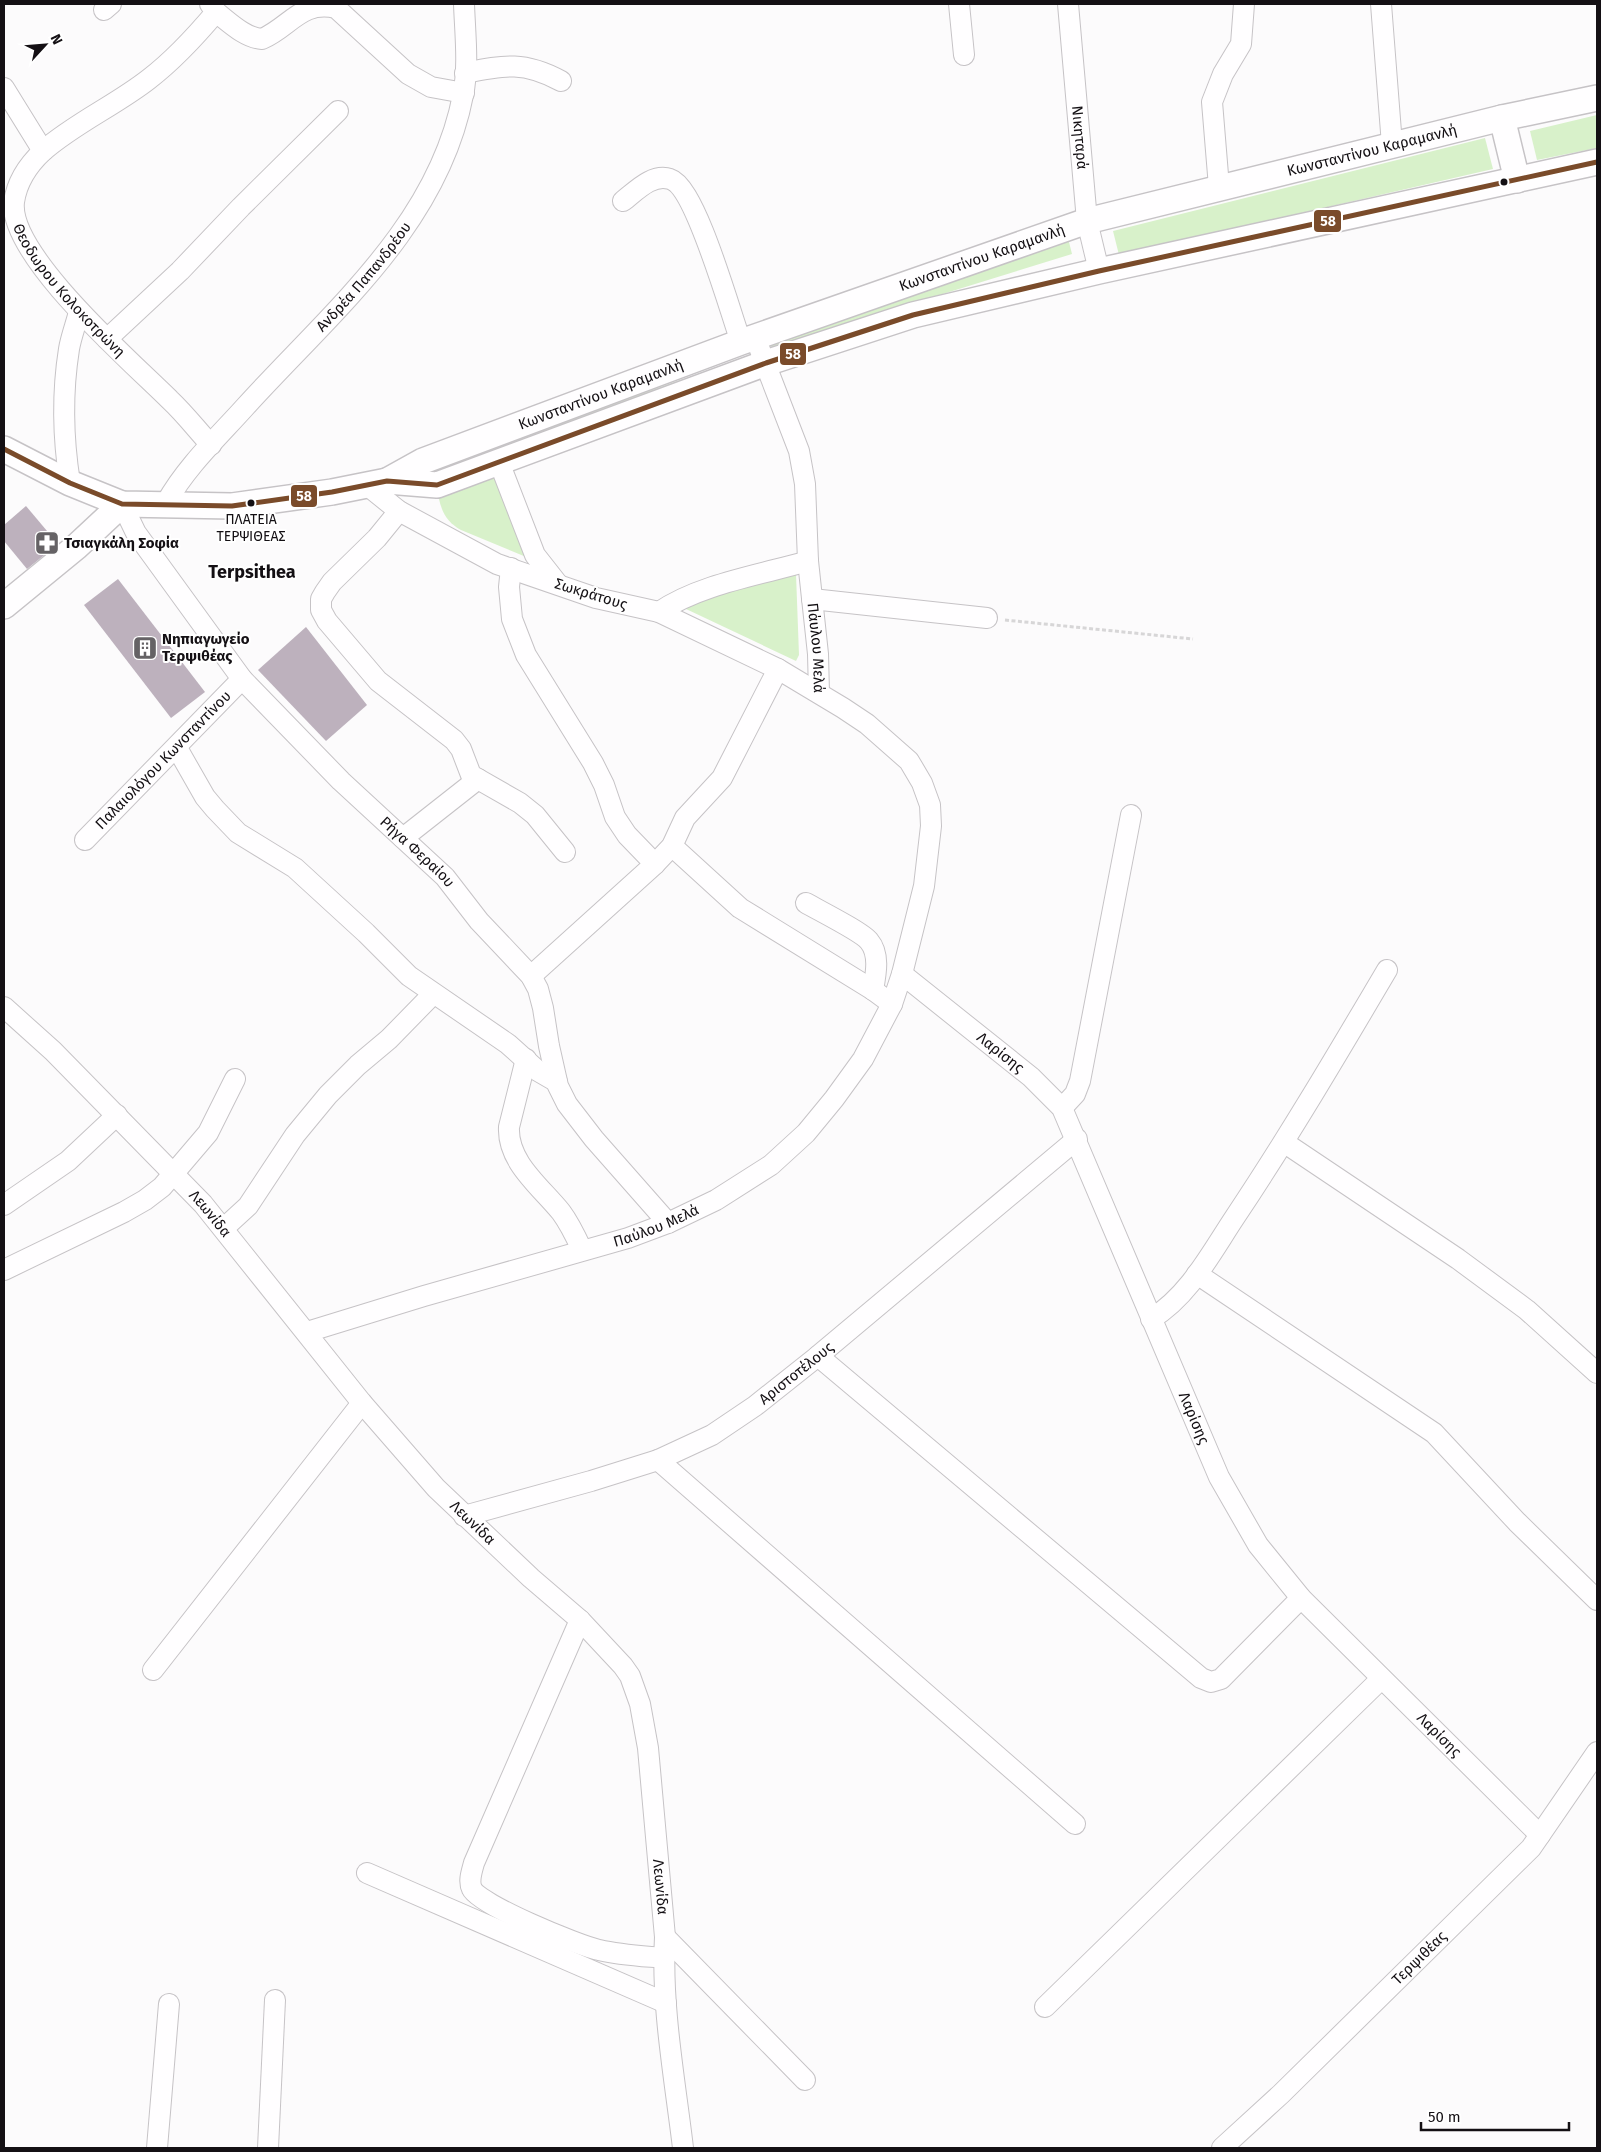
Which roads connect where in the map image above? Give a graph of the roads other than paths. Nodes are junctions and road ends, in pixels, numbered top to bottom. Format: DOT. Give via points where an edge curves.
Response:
graph roads {
  1 [pos="464,4"];
  2 [pos="959,4"];
  3 [pos="1068,4"];
  4 [pos="1244,4"];
  5 [pos="1381,4"];
  6 [pos="213,8"];
  7 [pos="964,55"];
  8 [pos="562,81"];
  9 [pos="464,83"];
  10 [pos="4,88"];
  11 [pos="1597,98"];
  12 [pos="338,111"];
  13 [pos="1502,118"];
  14 [pos="1392,145"];
  15 [pos="43,151"];
  16 [pos="1597,162"];
  17 [pos="1517,180"];
  18 [pos="1219,187"];
  19 [pos="623,201"];
  20 [pos="1087,221"];
  21 [pos="1099,271"];
  22 [pos="79,312"];
  23 [pos="107,339"];
  24 [pos="748,340"];
  25 [pos="766,363"];
  26 [pos="210,445"];
  27 [pos="4,449"];
  28 [pos="499,462"];
  29 [pos="70,483"];
  30 [pos="377,484"];
  31 [pos="166,503"];
  32 [pos="122,504"];
  33 [pos="399,510"];
  34 [pos="808,561"];
  35 [pos="511,568"];
  36 [pos="558,584"];
  37 [pos="812,599"];
  38 [pos="4,606"];
  39 [pos="659,612"];
  40 [pos="987,618"];
  41 [pos="778,669"];
  42 [pos="242,679"];
  43 [pos="818,693"];
  44 [pos="177,748"];
  45 [pos="478,779"];
  46 [pos="1131,815"];
  47 [pos="403,838"];
  48 [pos="85,840"];
  49 [pos="672,846"];
  50 [pos="565,852"];
  51 [pos="655,864"];
  52 [pos="806,903"];
  53 [pos="1387,970"];
  54 [pos="902,974"];
  55 [pos="531,976"];
  56 [pos="873,990"];
  57 [pos="433,994"];
  58 [pos="892,1004"];
  59 [pos="4,1007"];
  60 [pos="526,1060"];
  61 [pos="235,1079"];
  62 [pos="556,1082"];
  63 [pos="1062,1108"];
  64 [pos="117,1115"];
  65 [pos="1076,1139"];
  66 [pos="1285,1142"];
  67 [pos="174,1173"];
  68 [pos="4,1205"];
  69 [pos="668,1223"];
  70 [pos="224,1228"];
  71 [pos="582,1250"];
  72 [pos="4,1270"];
  73 [pos="1197,1274"];
  74 [pos="1152,1319"];
  75 [pos="307,1332"];
  76 [pos="818,1356"];
  77 [pos="1597,1373"];
  78 [pos="362,1402"];
  79 [pos="658,1460"];
  80 [pos="464,1516"];
  81 [pos="1301,1598"];
  82 [pos="1597,1600"];
  83 [pos="580,1620"];
  84 [pos="153,1670"];
  85 [pos="1381,1679"];
  86 [pos="1597,1752"];
  87 [pos="1075,1824"];
  88 [pos="1540,1835"];
  89 [pos="367,1873"];
  90 [pos="665,1937"];
  91 [pos="664,1958"];
  92 [pos="275,2000"];
  93 [pos="666,2003"];
  94 [pos="169,2004"];
  95 [pos="1045,2007"];
  96 [pos="805,2080"];
  97 [pos="157,2148"];
  98 [pos="268,2148"];
  99 [pos="683,2148"];
  100 [pos="1222,2148"];
  1 -- 9 [label="street, Ανδρέα Παπανδρέου"];
  2 -- 7 [label="street"];
  3 -- 20 [label="street, Νικηταρά"];
  4 -- 18 [label="street" via="1241,44 1223,74 1212,102"];
  5 -- 14 [label="street"];
  6 -- 9 [label="street, Θεοδωρου Κολοκοτρώνη" via="236,28 262,39 305,10 321,5 336,8 408,74 431,87"];
  6 -- 15 [label="street, Θεοδωρου Κολοκοτρώνη" via="187,47 148,80"];
  8 -- 9 [label="street" via="528,67 515,66"];
  9 -- 26 [label="street, Ανδρέα Παπανδρέου" via="451,138 436,174 401,234 326,322"];
  10 -- 15 [label="street"];
  11 -- 13 [label="street, Κωνσταντίνου Καραμανλή"];
  12 -- 23 [label="street" via="180,271"];
  13 -- 14 [label="street, Κωνσταντίνου Καραμανλή"];
  13 -- 17 [label="street"];
  14 -- 18 [label="street, Κωνσταντίνου Καραμανλή"];
  15 -- 22 [label="street, Θεοδωρου Κολοκοτρώνη" via="22,174 14,203 19,228 28,246"];
  16 -- 17 [label="street, Κωνσταντίνου Καραμανλή"];
  17 -- 21 [label="street, Κωνσταντίνου Καραμανλή"];
  18 -- 20 [label="street, Κωνσταντίνου Καραμανλή"];
  19 -- 24 [label="street, Πάυλου Μελά" via="642,186 661,178 670,179 680,186 689,199"];
  20 -- 21 [label="street, Νικηταρά"];
  20 -- 24 [label="street, Κωνσταντίνου Καραμανλή"];
  21 -- 25 [label="street, Κωνσταντίνου Καραμανλή" via="913,315"];
  22 -- 23 [label="street, Θεοδωρου Κολοκοτρώνη"];
  22 -- 29 [label="street" via="69,348 66,381 65,438"];
  23 -- 26 [label="street, Θεοδωρου Κολοκοτρώνη" via="172,402"];
  24 -- 25 [label="street, Πάυλου Μελά"];
  24 -- 30 [label="street, Κωνσταντίνου Καραμανλή" via="423,461"];
  25 -- 28 [label="street, Κωνσταντίνου Καραμανλή"];
  25 -- 34 [label="street, Πάυλου Μελά" via="799,451 805,484"];
  26 -- 31 [label="street, Ανδρέα Παπανδρέου"];
  27 -- 29 [label="street, Κωνσταντίνου Καραμανλή"];
  28 -- 30 [label="street, Κωνσταντίνου Καραμανλή" via="437,485"];
  28 -- 36 [label="street" via="535,555"];
  29 -- 32 [label="street, Κωνσταντίνου Καραμανλή"];
  30 -- 31 [label="street, Κωνσταντίνου Καραμανλή" via="232,506"];
  30 -- 33 [label="street, Σωκράτους"];
  31 -- 32 [label="street, Κωνσταντίνου Καραμανλή"];
  32 -- 38 [label="street"];
  32 -- 42 [label="street, Ρήγα Φεραίου" via="136,533"];
  33 -- 35 [label="street, Σωκράτους" via="489,560"];
  33 -- 45 [label="street" via="377,538 332,582 320,599 321,610 378,681 454,740 461,748 471,775"];
  34 -- 37 [label="street, Πάυλου Μελά"];
  34 -- 39 [label="street" via="695,594"];
  35 -- 36 [label="street, Σωκράτους"];
  35 -- 51 [label="street" via="512,618 526,655 593,763 615,817 627,835"];
  36 -- 39 [label="street, Σωκράτους" via="596,598"];
  37 -- 40 [label="street"];
  37 -- 43 [label="street, Πάυλου Μελά"];
  39 -- 41 [label="street, Σωκράτους"];
  41 -- 43 [label="street, Σωκράτους"];
  41 -- 49 [label="street" via="722,778 685,818"];
  42 -- 44 [label="street, Παλαιολόγου Κωνσταντίνου"];
  42 -- 47 [label="street, Ρήγα Φεραίου" via="341,781"];
  43 -- 54 [label="street, Πάυλου Μελά" via="867,724 909,761 930,805 931,826 924,886"];
  44 -- 48 [label="street, Παλαιολόγου Κωνσταντίνου"];
  44 -- 57 [label="street" via="205,797 238,833 295,868 409,976"];
  45 -- 47 [label="street"];
  45 -- 50 [label="street" via="520,803"];
  46 -- 63 [label="street" via="1080,1081"];
  47 -- 55 [label="street, Ρήγα Φεραίου" via="445,877 479,921"];
  49 -- 51 [label="street"];
  49 -- 56 [label="street" via="740,908"];
  51 -- 55 [label="street"];
  52 -- 56 [label="street" via="869,940 876,956"];
  53 -- 66 [label="street"];
  54 -- 58 [label="street, Παύλου Μελά"];
  54 -- 63 [label="street, Λαρίσης" via="1031,1077"];
  55 -- 62 [label="street, Ρήγα Φεραίου" via="544,1008"];
  56 -- 58 [label="street"];
  57 -- 60 [label="street" via="508,1044"];
  57 -- 70 [label="street" via="328,1095 295,1135 248,1206"];
  58 -- 69 [label="street, Παύλου Μελά" via="863,1059 806,1133 771,1165 716,1200"];
  59 -- 64 [label="street, Λεωνίδα"];
  60 -- 62 [label="street"];
  60 -- 71 [label="street" via="508,1139 524,1169 562,1215"];
  61 -- 67 [label="street" via="208,1133"];
  62 -- 69 [label="street, Ρήγα Φεραίου" via="567,1104 594,1139"];
  63 -- 65 [label="street, Λαρίσης"];
  64 -- 67 [label="street, Λεωνίδα"];
  64 -- 68 [label="street" via="68,1161"];
  65 -- 74 [label="street, Λαρίσης"];
  65 -- 76 [label="street, Αριστοτέλους"];
  66 -- 73 [label="street"];
  66 -- 77 [label="street" via="1458,1259 1527,1310"];
  67 -- 70 [label="street, Λεωνίδα"];
  67 -- 72 [label="street" via="162,1187 124,1212"];
  69 -- 71 [label="street, Παύλου Μελά"];
  70 -- 75 [label="street, Λεωνίδα"];
  71 -- 75 [label="street, Παύλου Μελά"];
  73 -- 74 [label="street" via="1172,1304"];
  73 -- 82 [label="street" via="1434,1433 1517,1522"];
  74 -- 81 [label="street, Λαρίσης" via="1218,1477 1258,1545"];
  75 -- 78 [label="street, Λεωνίδα"];
  76 -- 79 [label="street, Αριστοτέλους" via="732,1422"];
  76 -- 81 [label="street" via="1201,1678 1211,1682 1221,1679"];
  78 -- 80 [label="street, Λεωνίδα" via="404,1454"];
  78 -- 84 [label="street"];
  79 -- 80 [label="street, Αριστοτέλους"];
  79 -- 87 [label="street"];
  80 -- 83 [label="street, Λεωνίδα"];
  81 -- 85 [label="street, Λαρίσης"];
  83 -- 90 [label="street, Λεωνίδα" via="623,1666 640,1704 648,1748"];
  83 -- 91 [label="street" via="474,1863 470,1882 472,1890 480,1898 503,1912 597,1950"];
  85 -- 88 [label="street, Λαρίσης"];
  85 -- 95 [label="street"];
  86 -- 88 [label="street, Τερψιθέας"];
  88 -- 100 [label="street, Τερψιθέας" via="1490,1889"];
  89 -- 93 [label="street"];
  90 -- 91 [label="street, Λεωνίδα"];
  90 -- 96 [label="street"];
  91 -- 93 [label="street, Λεωνίδα"];
  92 -- 98 [label="street"];
  93 -- 99 [label="street, Λεωνίδα"];
  94 -- 97 [label="street"];
}
